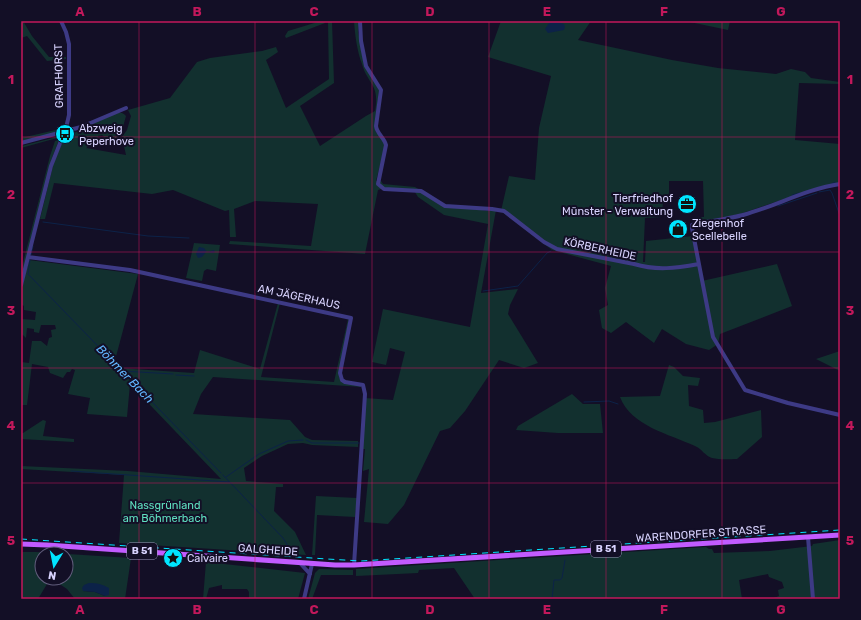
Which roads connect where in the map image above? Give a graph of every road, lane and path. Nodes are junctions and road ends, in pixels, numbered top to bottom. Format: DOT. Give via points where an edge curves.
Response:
graph roads {
  1 [pos="61,21"];
  2 [pos="360,21"];
  3 [pos="126,108"];
  4 [pos="64,132"];
  5 [pos="21,143"];
  6 [pos="840,184"];
  7 [pos="28,257"];
  8 [pos="699,264"];
  9 [pos="21,285"];
  10 [pos="840,415"];
  11 [pos="840,535"];
  12 [pos="808,537"];
  13 [pos="21,544"];
  14 [pos="443,560"];
  15 [pos="300,563"];
  16 [pos="312,564"];
  17 [pos="354,565"];
  18 [pos="310,574"];
  19 [pos="304,599"];
  20 [pos="813,599"];
  1 -- 4 [label="street, GRAFHORST" via="69,44 69,108"];
  2 -- 8 [label="street, KÖRBERHEIDE" via="366,66 381,90 377,132 385,139 386,145 378,184 384,189 421,191 445,206 504,211 557,249 646,268 666,269"];
  3 -- 4 [label="street"];
  4 -- 5 [label="street"];
  4 -- 7 [label="street" via="51,166"];
  6 -- 8 [label="street" via="798,195 743,215 692,225"];
  7 -- 9 [label="street"];
  7 -- 17 [label="street, AM JÄGERHAUS" via="130,270 351,318 340,373 345,382 363,384 365,394"];
  8 -- 10 [label="street" via="713,337 745,390"];
  11 -- 12 [label="main road, WARENDORFER STRASSE / B 51"];
  12 -- 14 [label="main road, WARENDORFER STRASSE / B 51"];
  12 -- 20 [label="street"];
  13 -- 15 [label="main road, GALGHEIDE / B 51"];
  14 -- 17 [label="main road, GALGHEIDE / B 51"];
  15 -- 16 [label="main road, GALGHEIDE / B 51"];
  15 -- 18 [label="street"];
  16 -- 17 [label="main road, GALGHEIDE / B 51"];
  16 -- 18 [label="street"];
  18 -- 19 [label="street"];
}
